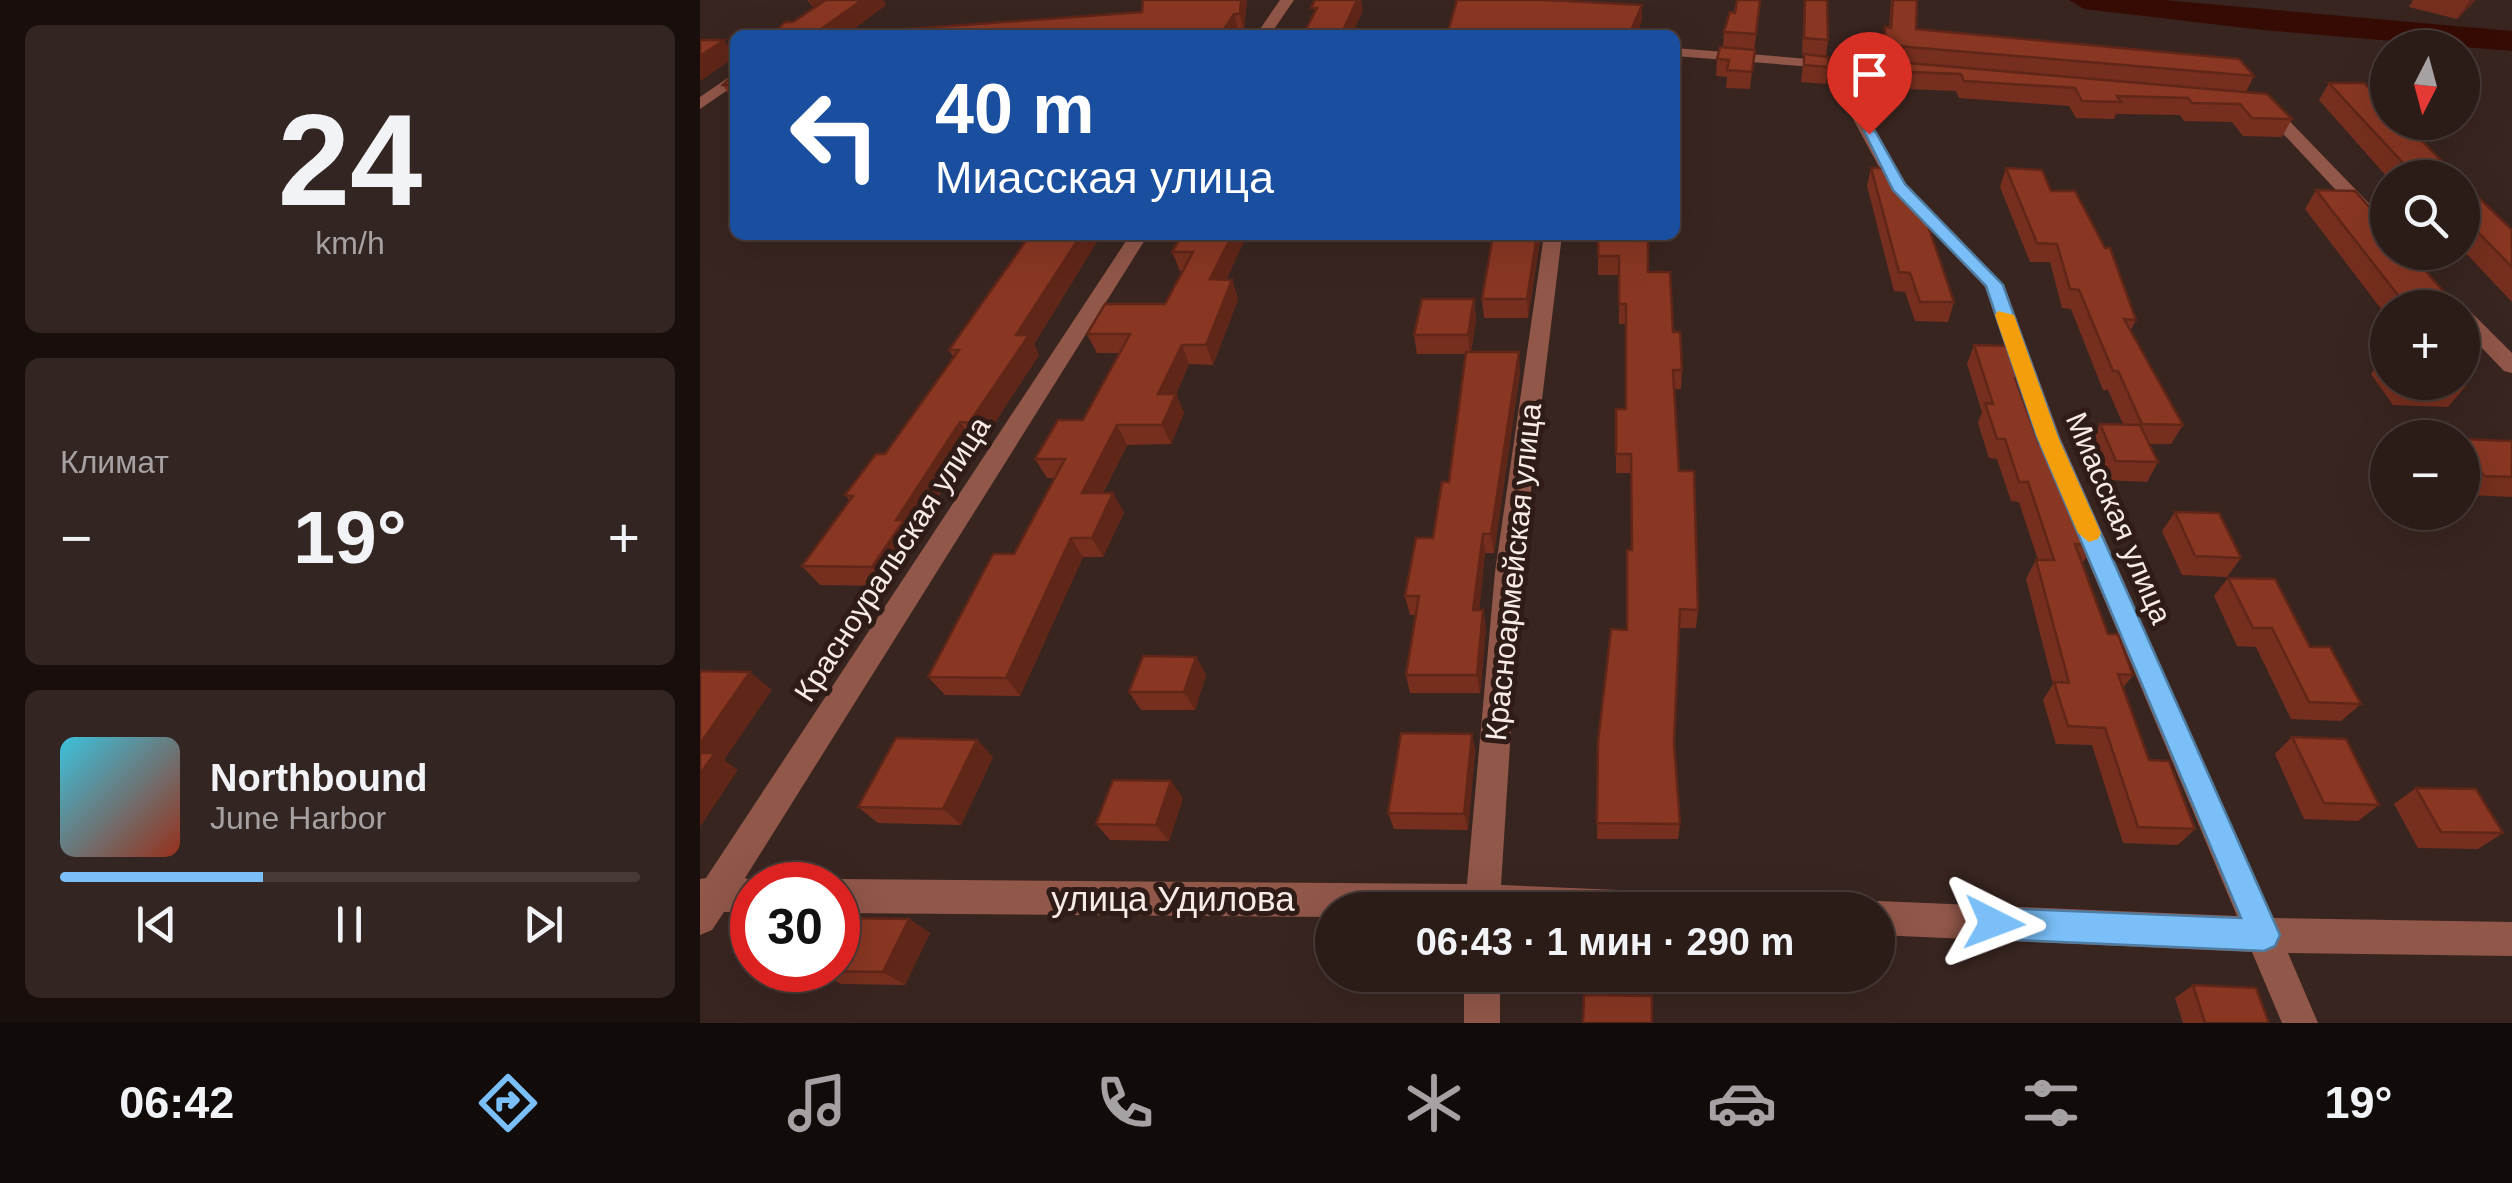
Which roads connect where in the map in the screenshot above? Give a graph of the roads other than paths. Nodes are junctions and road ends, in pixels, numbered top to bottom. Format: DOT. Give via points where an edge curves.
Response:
graph roads {
  1 [pos="1286,0"];
  2 [pos="1267,30"];
  3 [pos="1680,52"];
  4 [pos="1844,65"];
  5 [pos="1940,74"];
  6 [pos="730,82"];
  7 [pos="730,83"];
  8 [pos="700,85"];
  9 [pos="2255,103"];
  10 [pos="700,104"];
  11 [pos="2370,216"];
  12 [pos="1136,240"];
  13 [pos="1552,240"];
  14 [pos="2480,333"];
  15 [pos="2512,366"];
  16 [pos="1483,892"];
  17 [pos="860,896"];
  18 [pos="730,898"];
  19 [pos="705,902"];
  20 [pos="1315,903"];
  21 [pos="1895,919"];
  22 [pos="2264,935"];
  23 [pos="2512,939"];
  24 [pos="1482,992"];
  25 [pos="1482,1023"];
  26 [pos="2300,1023"];
  1 -- 2 [label="street"];
  3 -- 4 [label="street"];
  4 -- 5 [label="street"];
  4 -- 22 [label="street, Миасская улица" via="1854,108 1898,187 1994,285 2048,437"];
  6 -- 8 [label="street"];
  7 -- 10 [label="street"];
  9 -- 11 [label="street"];
  12 -- 19 [label="street, Красноуральская улица"];
  13 -- 16 [label="street, Красноармейская улица" via="1508,572"];
  14 -- 15 [label="street"];
  17 -- 20 [label="street, улица Удилова"];
  18 -- 19 [label="street"];
  21 -- 22 [label="street"];
  22 -- 23 [label="street"];
  22 -- 26 [label="street, Миасская улица"];
  24 -- 25 [label="street"];
}
